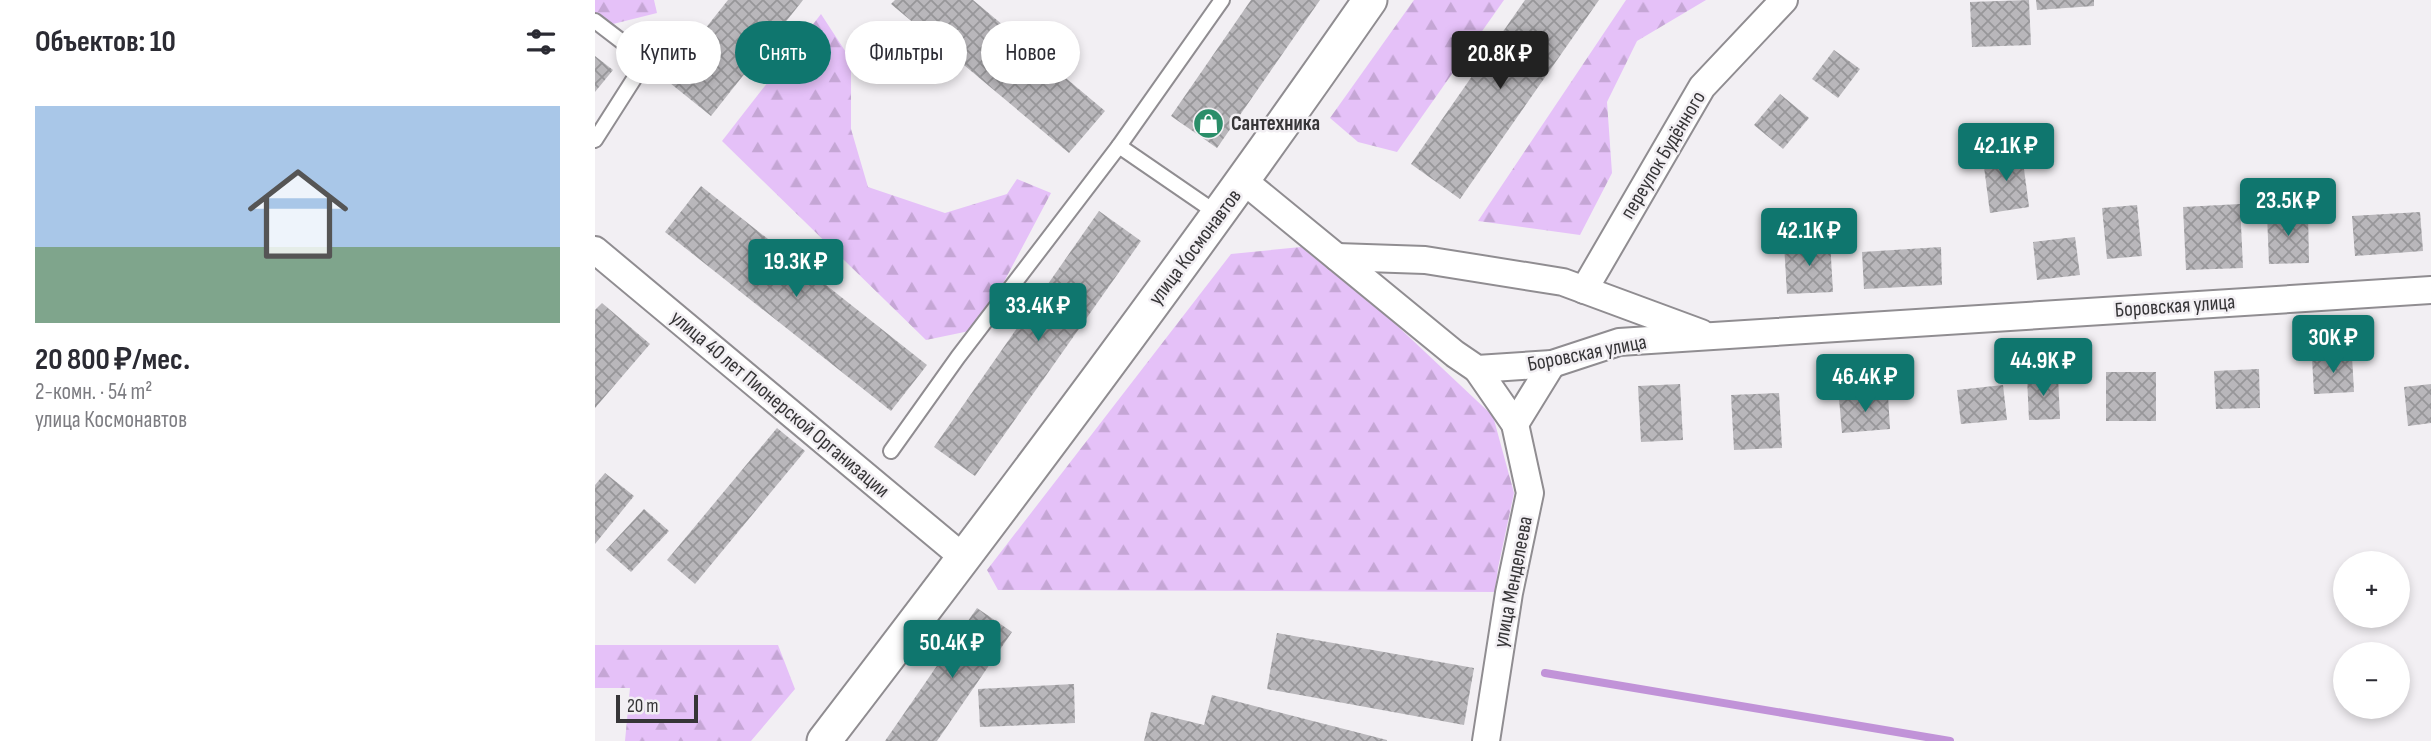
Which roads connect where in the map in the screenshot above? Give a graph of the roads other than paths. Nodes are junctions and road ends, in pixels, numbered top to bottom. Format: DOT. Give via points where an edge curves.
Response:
graph roads {
  1 [pos="1222,0"];
  2 [pos="1370,0"];
  3 [pos="1784,0"];
  4 [pos="595,21"];
  5 [pos="595,140"];
  6 [pos="1118,146"];
  7 [pos="1244,181"];
  8 [pos="1219,215"];
  9 [pos="595,250"];
  10 [pos="1337,257"];
  11 [pos="1584,290"];
  12 [pos="2431,290"];
  13 [pos="1709,336"];
  14 [pos="1552,364"];
  15 [pos="1476,369"];
  16 [pos="1515,424"];
  17 [pos="891,451"];
  18 [pos="964,558"];
  19 [pos="824,741"];
  20 [pos="1486,741"];
  1 -- 6 [label="lane"];
  2 -- 7 [label="street, улица Космонавтов"];
  3 -- 11 [label="street, переулок Будённого" via="1702,87"];
  4 -- 5 [label="lane" via="646,60"];
  6 -- 8 [label="lane"];
  6 -- 17 [label="lane"];
  7 -- 8 [label="street, улица Космонавтов"];
  7 -- 10 [label="street"];
  8 -- 18 [label="street, улица Космонавтов"];
  9 -- 18 [label="street, улица 40 лет Пионерской Организации"];
  10 -- 11 [label="street, Боровская улица" via="1425,260 1563,282"];
  10 -- 15 [label="street"];
  11 -- 13 [label="street, Боровская улица"];
  12 -- 13 [label="street, Боровская улица"];
  13 -- 14 [label="street, Боровская улица" via="1619,342"];
  14 -- 15 [label="street, Боровская улица"];
  14 -- 16 [label="street"];
  15 -- 16 [label="street, улица Менделеева"];
  16 -- 20 [label="street, улица Менделеева" via="1530,494"];
  18 -- 19 [label="street, улица Космонавтов"];
}
